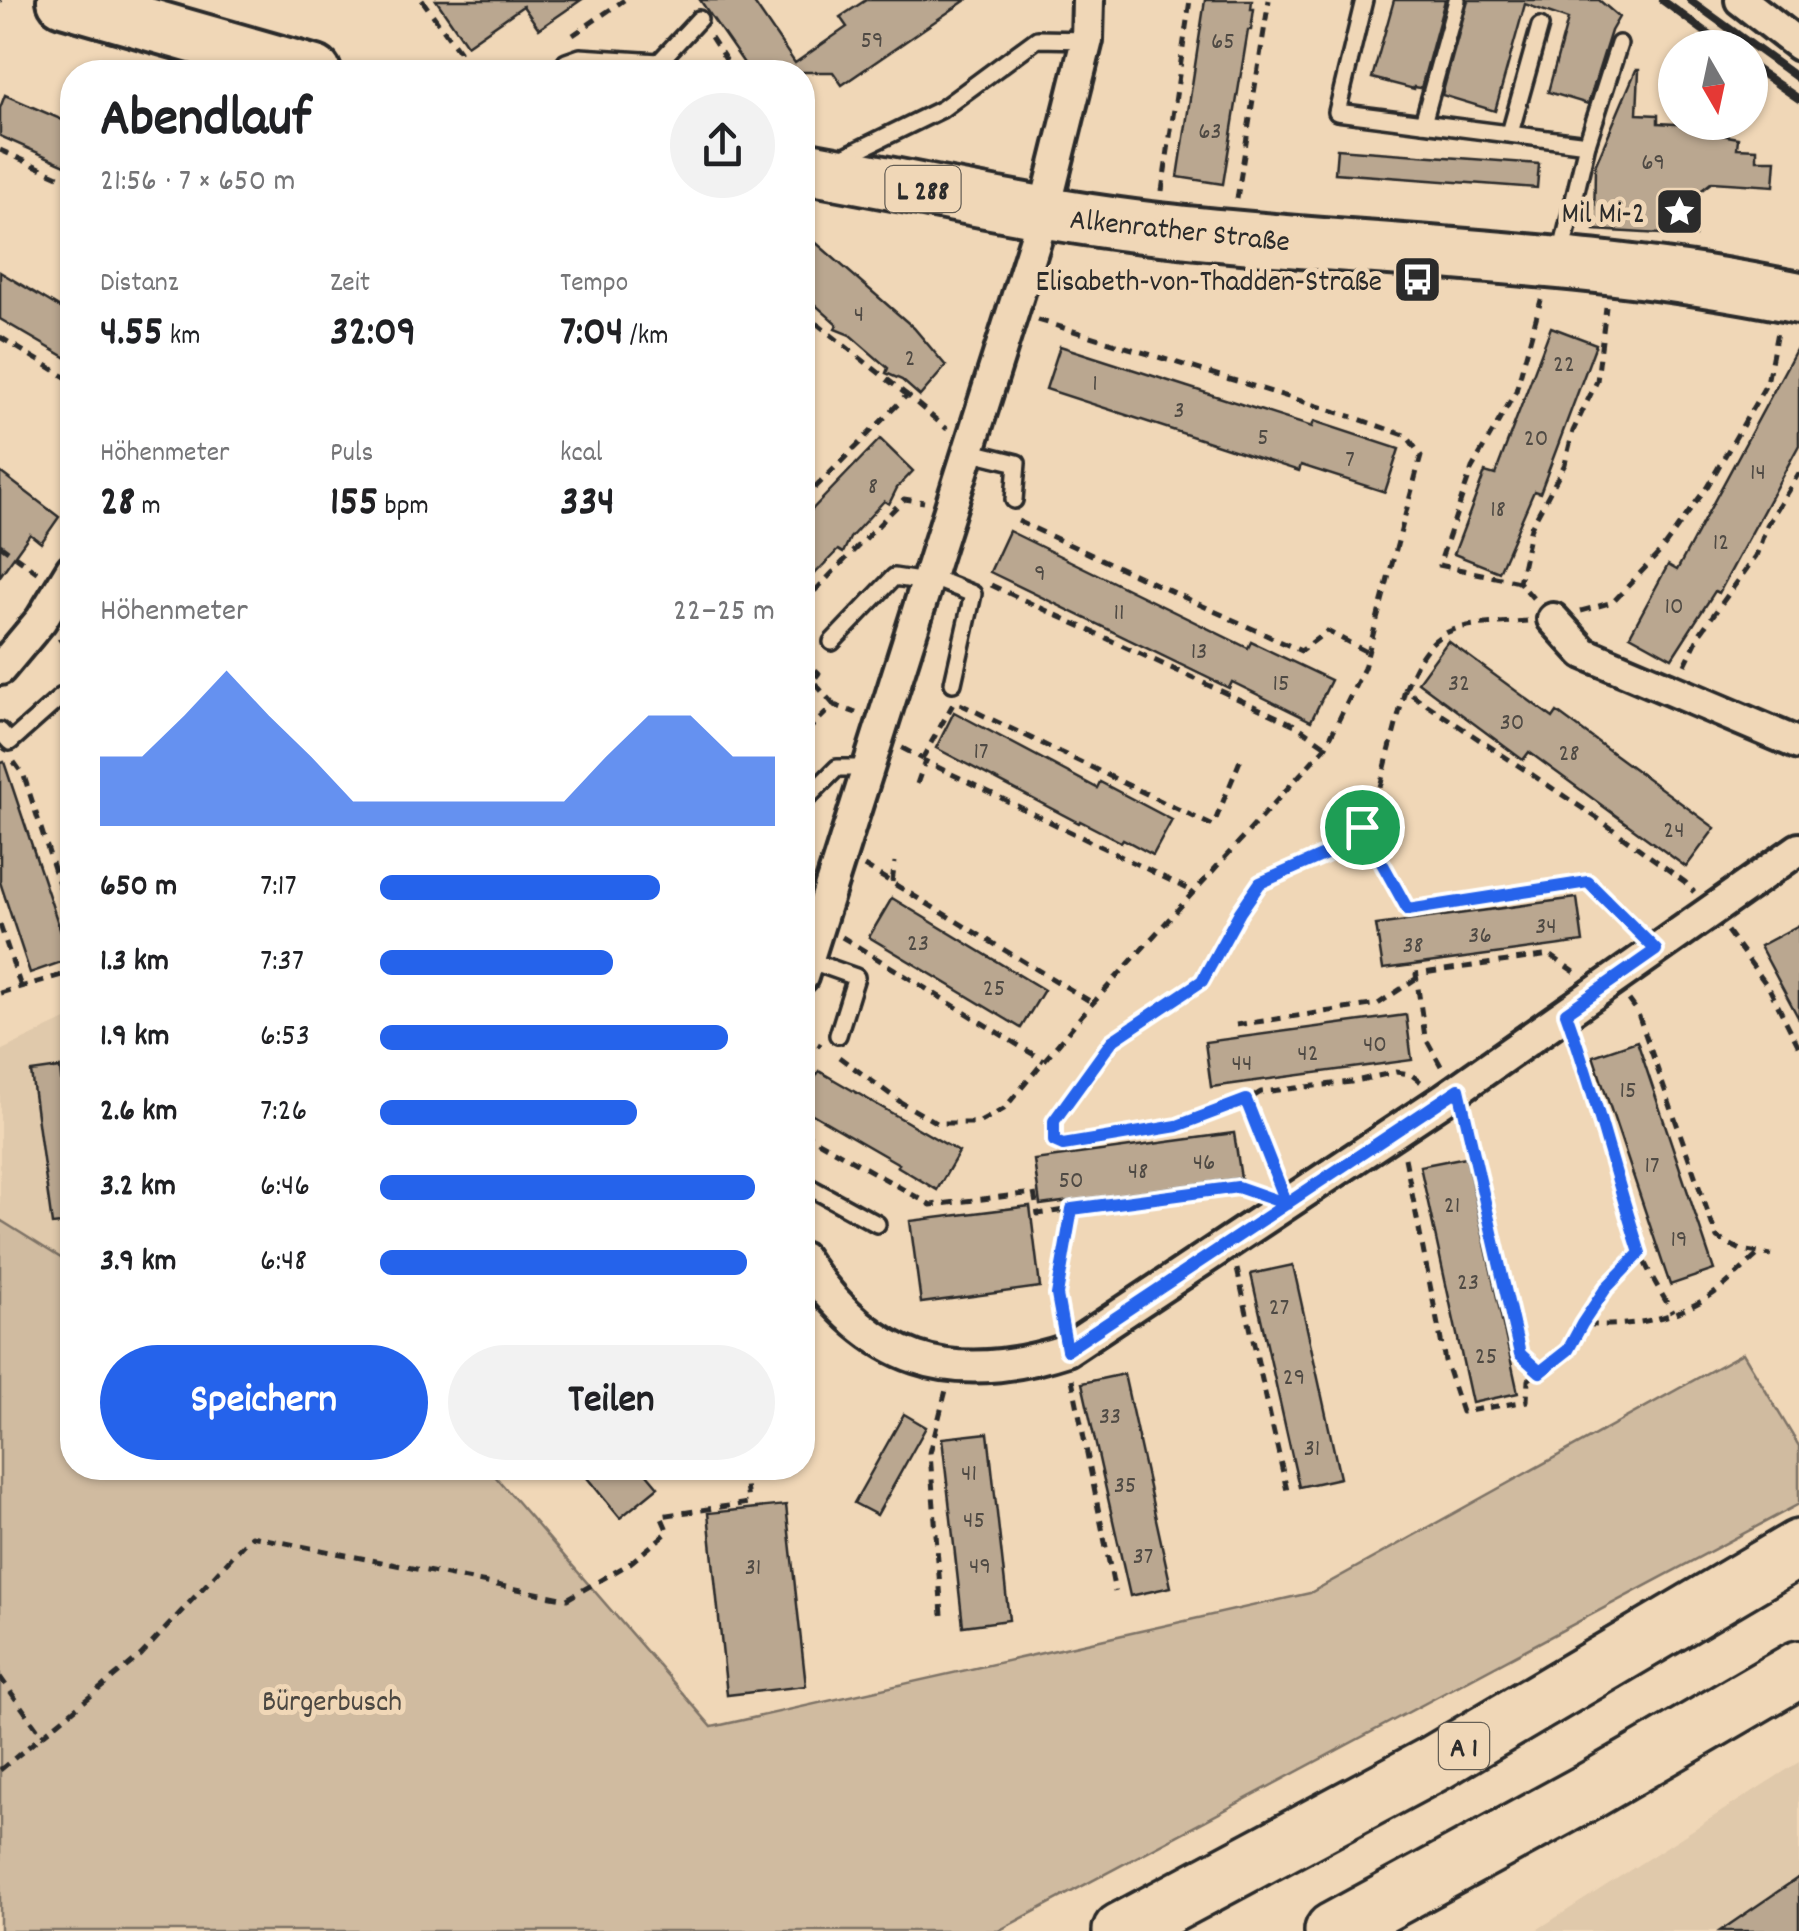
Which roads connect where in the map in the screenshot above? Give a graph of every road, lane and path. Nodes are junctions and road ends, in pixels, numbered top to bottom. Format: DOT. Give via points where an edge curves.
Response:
graph roads {
  1 [pos="63,0"];
  2 [pos="422,0"];
  3 [pos="624,0"];
  4 [pos="1088,0"];
  5 [pos="1190,0"];
  6 [pos="1270,0"];
  7 [pos="1364,0"];
  8 [pos="1457,0"];
  9 [pos="1741,0"];
  10 [pos="699,19"];
  11 [pos="1540,26"];
  12 [pos="1086,40"];
  13 [pos="1619,44"];
  14 [pos="1799,45"];
  15 [pos="262,60"];
  16 [pos="459,60"];
  17 [pos="562,60"];
  18 [pos="575,60"];
  19 [pos="627,60"];
  20 [pos="661,60"];
  21 [pos="1424,122"];
  22 [pos="1510,133"];
  23 [pos="1587,144"];
  24 [pos="0,150"];
  25 [pos="815,166"];
  26 [pos="815,169"];
  27 [pos="60,177"];
  28 [pos="1044,213"];
  29 [pos="1156,229"];
  30 [pos="1230,236"];
  31 [pos="1550,263"];
  32 [pos="1611,268"];
  33 [pos="1792,296"];
  34 [pos="1013,312"];
  35 [pos="815,322"];
  36 [pos="0,337"];
  37 [pos="60,374"];
  38 [pos="907,394"];
  39 [pos="1352,417"];
  40 [pos="1365,420"];
  41 [pos="969,449"];
  42 [pos="1799,473"];
  43 [pos="815,488"];
  44 [pos="1014,500"];
  45 [pos="953,502"];
  46 [pos="0,544"];
  47 [pos="60,576"];
  48 [pos="927,579"];
  49 [pos="1519,582"];
  50 [pos="60,588"];
  51 [pos="815,591"];
  52 [pos="973,594"];
  53 [pos="1552,618"];
  54 [pos="832,642"];
  55 [pos="1368,652"];
  56 [pos="0,669"];
  57 [pos="815,683"];
  58 [pos="1405,690"];
  59 [pos="1672,690"];
  60 [pos="953,695"];
  61 [pos="60,697"];
  62 [pos="834,705"];
  63 [pos="815,723"];
  64 [pos="882,723"];
  65 [pos="5,737"];
  66 [pos="1799,744"];
  67 [pos="1326,746"];
  68 [pos="1242,756"];
  69 [pos="922,759"];
  70 [pos="868,768"];
  71 [pos="917,784"];
  72 [pos="815,790"];
  73 [pos="1362,827"];
  74 [pos="1799,849"];
  75 [pos="842,852"];
  76 [pos="894,862"];
  77 [pos="892,882"];
  78 [pos="60,887"];
  79 [pos="1194,892"];
  80 [pos="1711,912"];
  81 [pos="819,923"];
  82 [pos="0,925"];
  83 [pos="815,937"];
  84 [pos="1656,950"];
  85 [pos="815,970"];
  86 [pos="60,976"];
  87 [pos="1417,978"];
  88 [pos="1607,985"];
  89 [pos="21,987"];
  90 [pos="0,993"];
  91 [pos="1094,1002"];
  92 [pos="1566,1013"];
  93 [pos="1236,1025"];
  94 [pos="838,1035"];
  95 [pos="815,1044"];
  96 [pos="1799,1046"];
  97 [pos="1044,1061"];
  98 [pos="1451,1094"];
  99 [pos="1246,1100"];
  100 [pos="1399,1129"];
  101 [pos="815,1139"];
  102 [pos="815,1191"];
  103 [pos="1287,1204"];
  104 [pos="1072,1209"];
  105 [pos="877,1224"];
  106 [pos="1231,1242"];
  107 [pos="1640,1253"];
  108 [pos="1760,1253"];
  109 [pos="1771,1255"];
  110 [pos="815,1274"];
  111 [pos="1672,1312"];
  112 [pos="1582,1324"];
  113 [pos="1067,1350"];
  114 [pos="952,1366"];
  115 [pos="1540,1372"];
  116 [pos="746,1483"];
  117 [pos="1288,1496"];
  118 [pos="1799,1548"];
  119 [pos="1115,1592"];
  120 [pos="942,1615"];
  121 [pos="1799,1669"];
  122 [pos="0,1676"];
  123 [pos="44,1737"];
  124 [pos="0,1770"];
  125 [pos="1121,1931"];
  126 [pos="1332,1931"];
  1 -- 15 [label="main road"];
  2 -- 16 [label="path" via="459,51"];
  3 -- 17 [label="path" via="559,44"];
  4 -- 12 [label="street"];
  5 -- 29 [label="path"];
  6 -- 30 [label="path"];
  7 -- 21 [label="lane" via="1337,112"];
  8 -- 21 [label="lane"];
  9 -- 14 [label="street"];
  10 -- 20 [label="lane"];
  11 -- 22 [label="lane"];
  12 -- 25 [label="lane" via="1036,39 942,109"];
  12 -- 28 [label="street"];
  13 -- 23 [label="lane"];
  18 -- 19 [label="lane"];
  21 -- 22 [label="lane"];
  22 -- 23 [label="lane"];
  23 -- 31 [label="lane"];
  24 -- 27 [label="path"];
  26 -- 28 [label="main road, Alkenrather Straße / L 288"];
  28 -- 29 [label="main road, Alkenrather Straße / L 288"];
  28 -- 34 [label="street"];
  29 -- 30 [label="main road, Alkenrather Straße / L 288"];
  30 -- 31 [label="main road, Alkenrather Straße / L 288"];
  31 -- 32 [label="main road, Alkenrather Straße / L 288"];
  31 -- 49 [label="path" via="1516,391 1472,468 1439,565"];
  32 -- 33 [label="main road, Alkenrather Straße / L 288"];
  32 -- 49 [label="path" via="1597,381 1565,464 1531,527"];
  33 -- 53 [label="path" via="1767,383 1660,552 1613,602"];
  34 -- 39 [label="path"];
  34 -- 41 [label="street"];
  35 -- 38 [label="path"];
  36 -- 37 [label="path"];
  38 -- 41 [label="path"];
  38 -- 43 [label="path"];
  39 -- 40 [label="path"];
  39 -- 55 [label="path" via="1407,436 1420,456"];
  41 -- 44 [label="lane" via="1017,463"];
  41 -- 45 [label="street"];
  42 -- 59 [label="path"];
  45 -- 48 [label="street"];
  45 -- 51 [label="path" via="904,499"];
  45 -- 55 [label="path" via="1008,516 1300,651 1327,631"];
  46 -- 47 [label="path"];
  48 -- 52 [label="lane"];
  48 -- 54 [label="lane" via="894,577"];
  48 -- 64 [label="street"];
  49 -- 53 [label="path"];
  50 -- 56 [label="street"];
  52 -- 60 [label="lane"];
  52 -- 67 [label="path" via="980,580 1297,726"];
  53 -- 58 [label="path" via="1450,628 1418,657"];
  53 -- 59 [label="street" via="1584,653"];
  55 -- 67 [label="path"];
  57 -- 62 [label="path"];
  58 -- 73 [label="path" via="1380,787"];
  58 -- 80 [label="path" via="1614,830 1685,882"];
  59 -- 66 [label="street"];
  60 -- 68 [label="path" via="1213,826"];
  60 -- 69 [label="path"];
  61 -- 65 [label="lane"];
  62 -- 63 [label="path"];
  62 -- 64 [label="path"];
  64 -- 70 [label="street"];
  65 -- 78 [label="path"];
  67 -- 79 [label="path"];
  70 -- 72 [label="lane" via="837,768"];
  70 -- 75 [label="street"];
  71 -- 79 [label="path" via="926,760"];
  73 -- 84 [label="path" via="1408,910 1588,882"];
  73 -- 99 [label="path" via="1326,854 1260,883 1202,981 1112,1041 1054,1121 1054,1141 1063,1145 1177,1126"];
  74 -- 80 [label="street"];
  75 -- 77 [label="path"];
  75 -- 81 [label="street"];
  76 -- 77 [label="path"];
  77 -- 91 [label="path"];
  79 -- 91 [label="path"];
  80 -- 84 [label="street"];
  80 -- 96 [label="path" via="1769,988"];
  81 -- 83 [label="street"];
  81 -- 97 [label="path"];
  82 -- 89 [label="path"];
  84 -- 88 [label="street"];
  85 -- 94 [label="lane" via="856,977"];
  86 -- 89 [label="path"];
  87 -- 88 [label="path" via="1550,955"];
  87 -- 93 [label="path" via="1378,1004"];
  87 -- 98 [label="path" via="1425,1037"];
  88 -- 92 [label="street"];
  88 -- 108 [label="path" via="1637,1010 1717,1238"];
  89 -- 90 [label="path"];
  91 -- 97 [label="path"];
  92 -- 98 [label="street"];
  92 -- 107 [label="path"];
  95 -- 97 [label="path" via="938,1123 978,1123 1004,1108"];
  98 -- 99 [label="path" via="1396,1072 1261,1092"];
  98 -- 100 [label="street"];
  98 -- 115 [label="path" via="1520,1354"];
  99 -- 103 [label="path"];
  100 -- 103 [label="street"];
  100 -- 115 [label="path" via="1445,1360 1462,1412 1526,1401 1528,1380"];
  101 -- 104 [label="path" via="931,1205 1034,1193 1038,1214"];
  102 -- 105 [label="lane"];
  103 -- 104 [label="path" via="1238,1187"];
  103 -- 106 [label="street"];
  104 -- 113 [label="path" via="1057,1295"];
  106 -- 113 [label="street"];
  106 -- 117 [label="path"];
  107 -- 111 [label="path"];
  107 -- 112 [label="path"];
  108 -- 109 [label="path"];
  108 -- 111 [label="path" via="1706,1299"];
  110 -- 114 [label="street" via="868,1333 894,1350"];
  111 -- 112 [label="path" via="1616,1327"];
  112 -- 115 [label="path" via="1568,1350"];
  113 -- 114 [label="street" via="994,1366"];
  113 -- 119 [label="path"];
  114 -- 120 [label="path" via="930,1453"];
  116 -- 123 [label="path" via="748,1502 661,1516 668,1532 629,1564 567,1598 251,1536 141,1656"];
  118 -- 125 [label="highway, A 1" via="1437,1762"];
  121 -- 126 [label="highway"];
  122 -- 123 [label="path"];
  123 -- 124 [label="path"];
}
